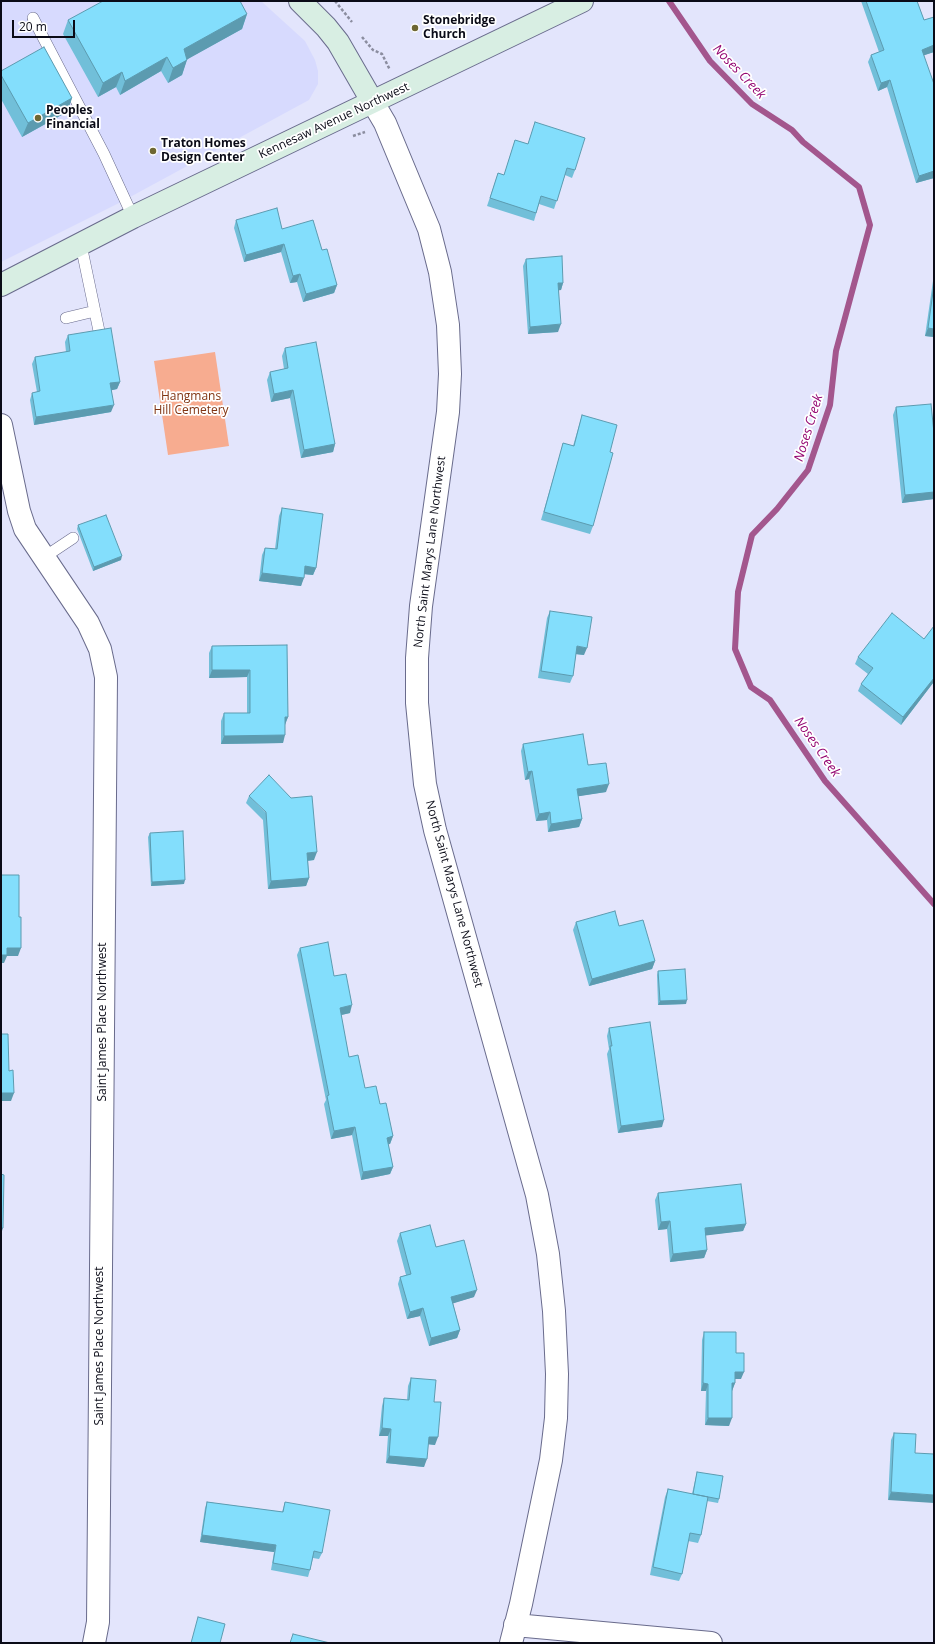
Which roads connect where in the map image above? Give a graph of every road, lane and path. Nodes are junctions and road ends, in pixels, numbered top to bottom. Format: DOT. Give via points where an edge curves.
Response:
graph roads {
  1 [pos="300,1"];
  2 [pos="582,1"];
  3 [pos="33,18"];
  4 [pos="372,101"];
  5 [pos="133,217"];
  6 [pos="81,245"];
  7 [pos="1,285"];
  8 [pos="95,311"];
  9 [pos="66,318"];
  10 [pos="99,331"];
  11 [pos="1,425"];
  12 [pos="73,538"];
  13 [pos="43,558"];
  14 [pos="513,1634"];
  15 [pos="94,1643"];
  16 [pos="711,1643"];
  1 -- 4 [label="street" via="338,42"];
  2 -- 4 [label="street, Kennesaw Avenue Northwest"];
  3 -- 5 [label="lane" via="104,154"];
  4 -- 5 [label="street, Kennesaw Avenue Northwest"];
  4 -- 14 [label="street, North Saint Marys Lane Northwest" via="385,123 429,228 440,272 448,325 448,412 421,606 417,658 417,702 425,784 435,830 537,1195 548,1254 554,1311 557,1381 551,1460"];
  5 -- 6 [label="street, Kennesaw Avenue Northwest"];
  6 -- 7 [label="street, Kennesaw Avenue Northwest"];
  6 -- 8 [label="lane"];
  8 -- 9 [label="lane"];
  8 -- 10 [label="lane"];
  11 -- 13 [label="street, Saint James Place Northwest" via="21,517 25,529"];
  12 -- 13 [label="lane"];
  13 -- 15 [label="street, Saint James Place Northwest" via="88,623 100,649 106,677 98,1622"];
  14 -- 16 [label="street"];
}
